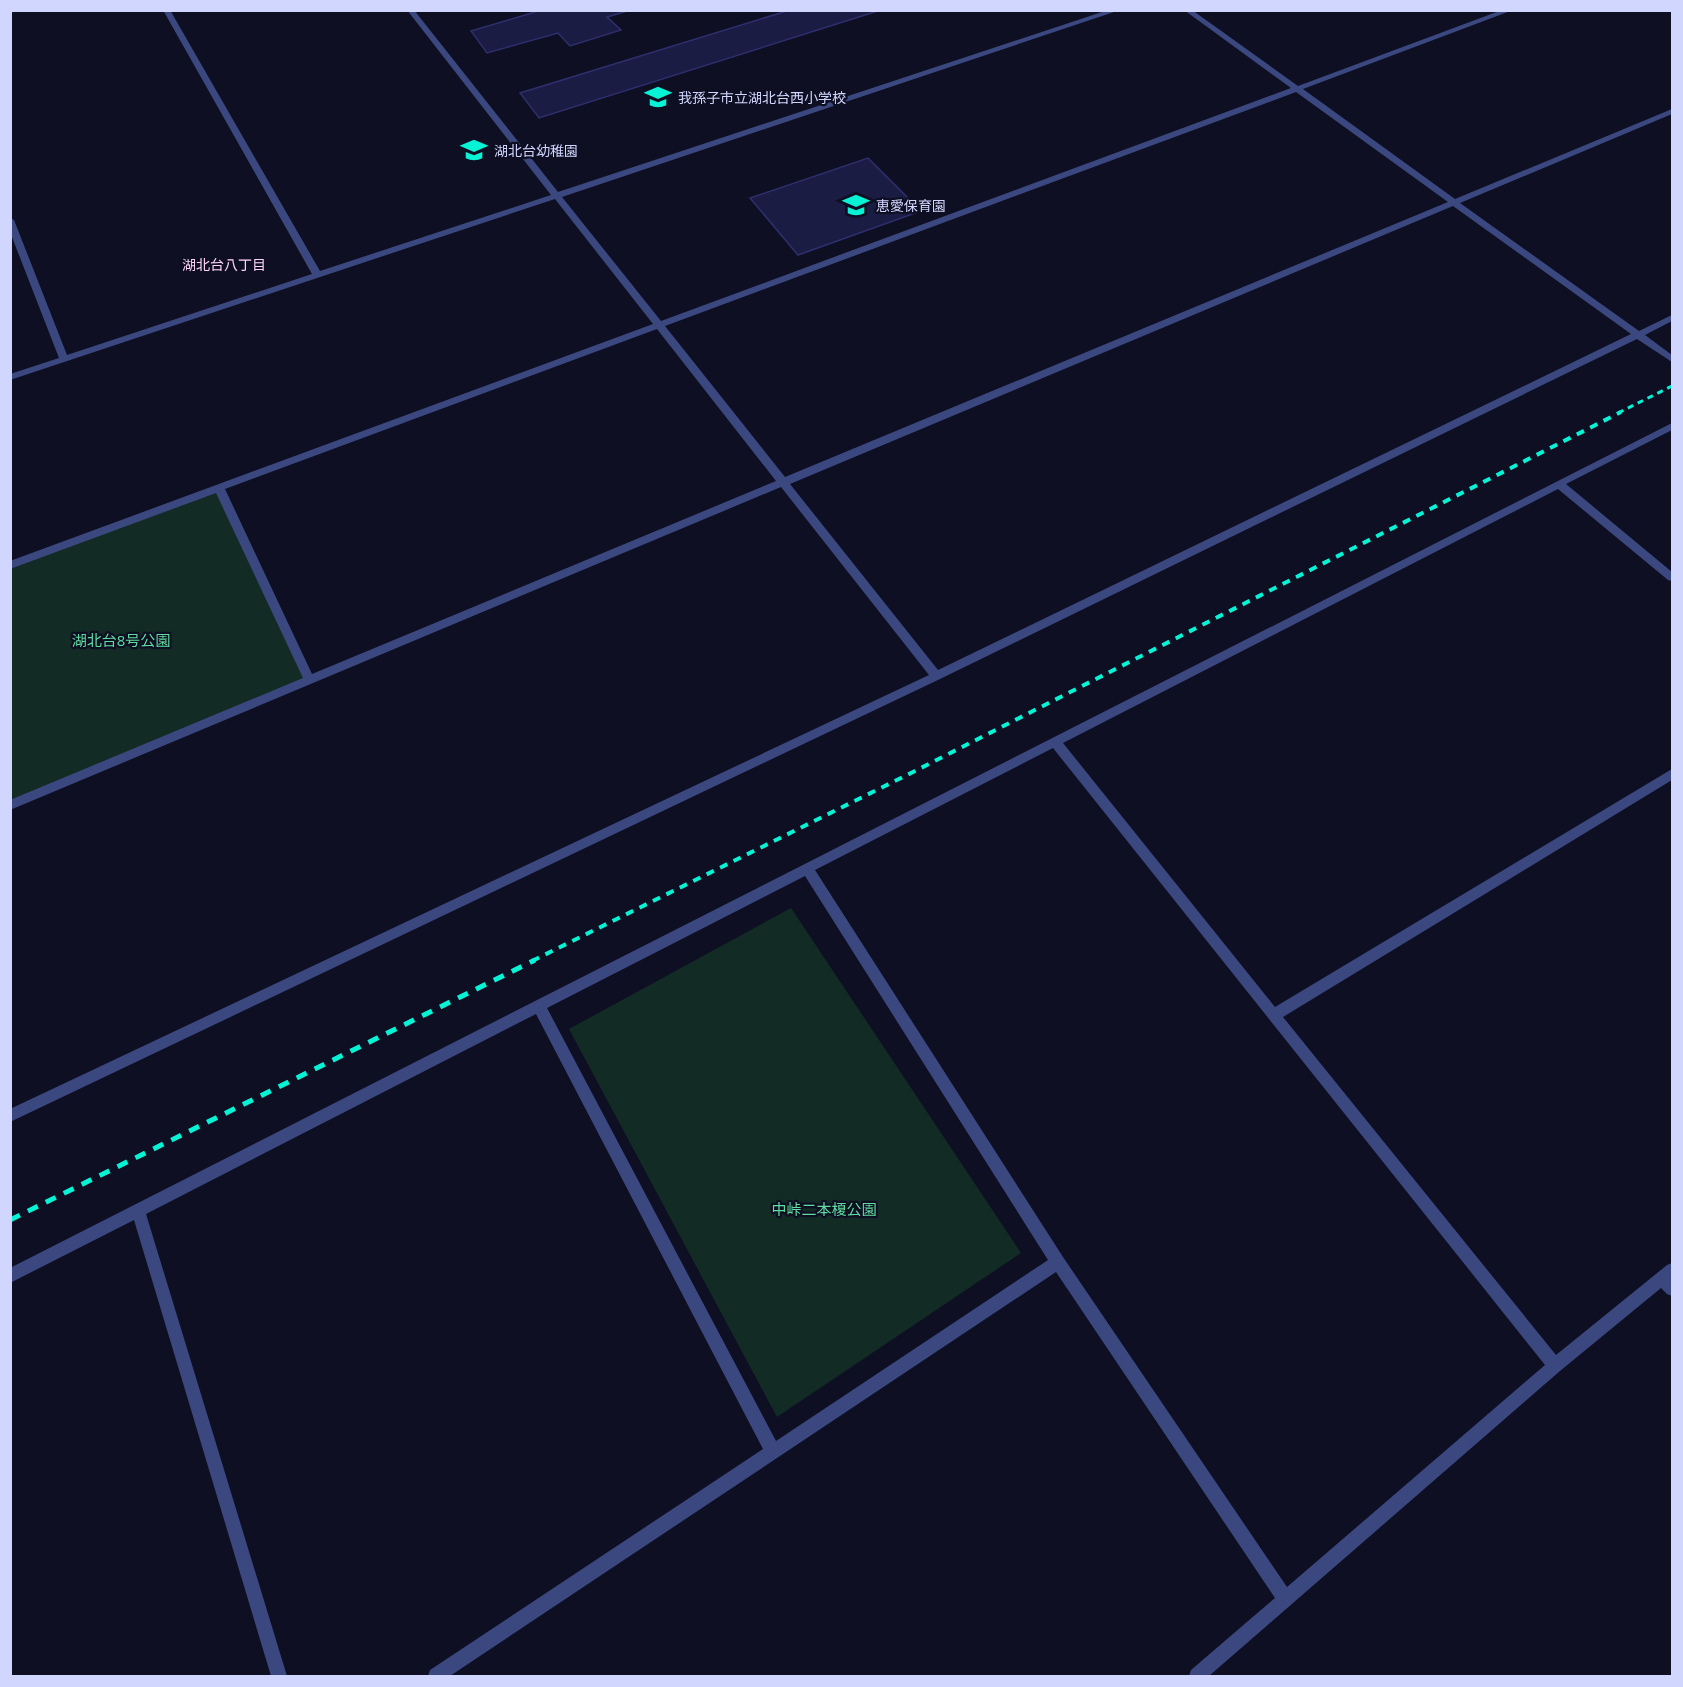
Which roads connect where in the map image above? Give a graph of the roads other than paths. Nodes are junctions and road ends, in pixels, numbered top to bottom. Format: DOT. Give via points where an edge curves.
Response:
graph roads {
  1 [pos="166,10"];
  2 [pos="410,10"];
  3 [pos="1117,10"];
  4 [pos="1187,10"];
  5 [pos="1510,10"];
  6 [pos="1297,90"];
  7 [pos="1672,111"];
  8 [pos="557,196"];
  9 [pos="1455,202"];
  10 [pos="10,220"];
  11 [pos="318,276"];
  12 [pos="1672,318"];
  13 [pos="659,326"];
  14 [pos="1639,334"];
  15 [pos="1672,358"];
  16 [pos="64,359"];
  17 [pos="10,377"];
  18 [pos="1672,426"];
  19 [pos="783,482"];
  20 [pos="1559,484"];
  21 [pos="219,488"];
  22 [pos="10,565"];
  23 [pos="1672,577"];
  24 [pos="936,676"];
  25 [pos="309,680"];
  26 [pos="1055,742"];
  27 [pos="1672,774"];
  28 [pos="10,805"];
  29 [pos="807,868"];
  30 [pos="539,1006"];
  31 [pos="1274,1015"];
  32 [pos="10,1116"];
  33 [pos="138,1210"];
  34 [pos="1058,1262"];
  35 [pos="10,1275"];
  36 [pos="1669,1279"];
  37 [pos="1556,1366"];
  38 [pos="773,1452"];
  39 [pos="1285,1598"];
  40 [pos="279,1677"];
  41 [pos="436,1677"];
  42 [pos="1197,1677"];
  1 -- 11 [label="street"];
  2 -- 8 [label="street"];
  3 -- 8 [label="street"];
  4 -- 6 [label="street"];
  5 -- 6 [label="street"];
  6 -- 9 [label="street"];
  6 -- 13 [label="street"];
  7 -- 9 [label="street"];
  8 -- 11 [label="street"];
  8 -- 13 [label="street"];
  9 -- 14 [label="street"];
  9 -- 19 [label="street"];
  10 -- 16 [label="street"];
  11 -- 16 [label="street"];
  12 -- 14 [label="street"];
  13 -- 19 [label="street"];
  13 -- 21 [label="street"];
  14 -- 15 [label="street"];
  14 -- 24 [label="street"];
  16 -- 17 [label="street"];
  18 -- 20 [label="street"];
  19 -- 24 [label="street"];
  19 -- 25 [label="street"];
  20 -- 23 [label="street"];
  20 -- 26 [label="street"];
  21 -- 22 [label="street"];
  21 -- 25 [label="street"];
  24 -- 32 [label="street"];
  25 -- 28 [label="street"];
  26 -- 29 [label="street"];
  26 -- 31 [label="street"];
  27 -- 31 [label="street"];
  29 -- 30 [label="street"];
  29 -- 34 [label="street"];
  30 -- 33 [label="street"];
  30 -- 38 [label="street"];
  31 -- 37 [label="street"];
  33 -- 35 [label="street"];
  33 -- 40 [label="street"];
  34 -- 38 [label="street"];
  34 -- 39 [label="street"];
  36 -- 37 [label="street"];
  37 -- 39 [label="street"];
  38 -- 41 [label="street"];
  39 -- 42 [label="street"];
}
